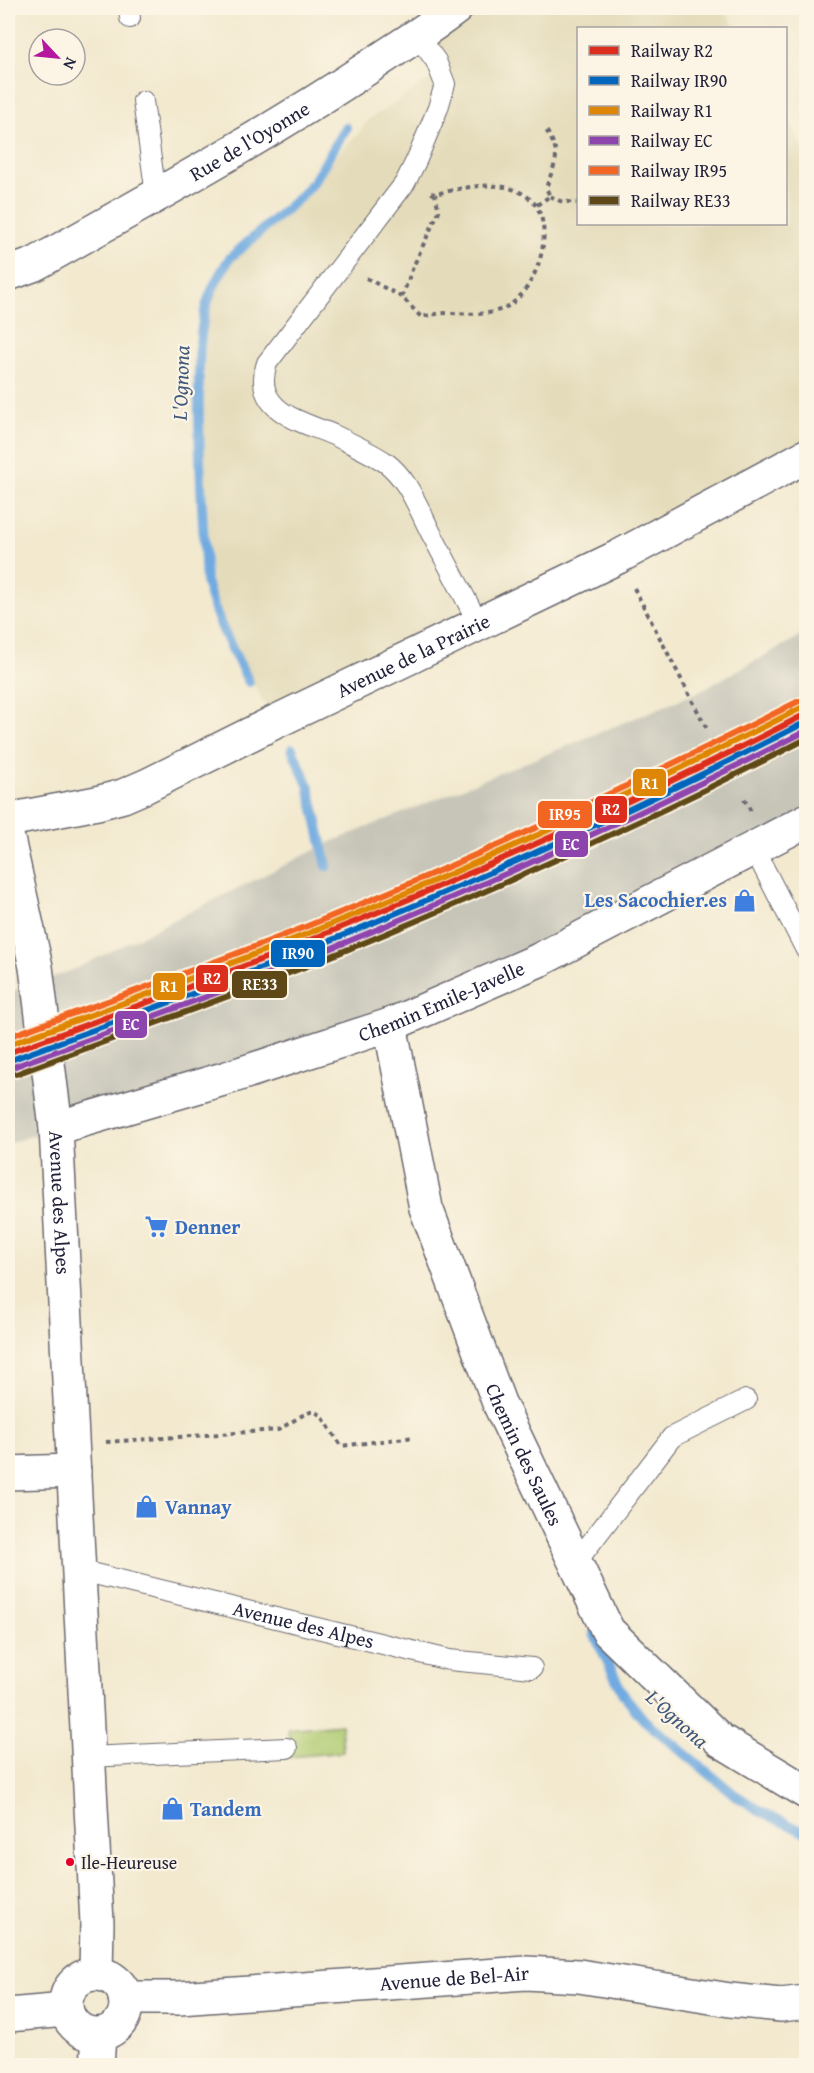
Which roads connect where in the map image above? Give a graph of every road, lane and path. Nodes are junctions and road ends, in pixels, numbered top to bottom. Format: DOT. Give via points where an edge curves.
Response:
graph roads {
  1 [pos="456,8"];
  2 [pos="417,34"];
  3 [pos="143,101"];
  4 [pos="546,130"];
  5 [pos="405,183"];
  6 [pos="435,194"];
  7 [pos="156,195"];
  8 [pos="550,196"];
  9 [pos="577,203"];
  10 [pos="537,205"];
  11 [pos="343,264"];
  12 [pos="21,269"];
  13 [pos="8,290"];
  14 [pos="402,297"];
  15 [pos="807,456"];
  16 [pos="618,557"];
  17 [pos="479,625"];
  18 [pos="708,731"];
  19 [pos="8,820"];
  20 [pos="807,821"];
  21 [pos="8,839"];
  22 [pos="754,849"];
  23 [pos="807,950"];
  24 [pos="390,1025"];
  25 [pos="56,1128"];
  26 [pos="746,1400"];
  27 [pos="414,1437"];
  28 [pos="103,1442"];
  29 [pos="74,1471"];
  30 [pos="8,1473"];
  31 [pos="574,1564"];
  32 [pos="78,1570"];
  33 [pos="532,1668"];
  34 [pos="286,1748"];
  35 [pos="88,1757"];
  36 [pos="807,1792"];
  37 [pos="96,1974"];
  38 [pos="126,1998"];
  39 [pos="794,2004"];
  40 [pos="66,2010"];
  41 [pos="8,2015"];
  42 [pos="98,2050"];
  1 -- 2 [label="street, Rue de l'Oyonne"];
  2 -- 5 [label="lane" via="436,61 445,84 429,132"];
  2 -- 7 [label="street, Rue de l'Oyonne" via="332,92"];
  3 -- 7 [label="lane"];
  4 -- 8 [label="path" via="556,146 556,165 546,188"];
  5 -- 6 [label="path"];
  5 -- 11 [label="lane"];
  6 -- 10 [label="path" via="469,187 511,188"];
  6 -- 14 [label="path" via="439,211"];
  7 -- 12 [label="street, Rue de l'Oyonne"];
  8 -- 9 [label="path"];
  8 -- 10 [label="path"];
  10 -- 14 [label="path" via="543,252 519,298 507,307 492,313 421,316"];
  11 -- 14 [label="path"];
  11 -- 17 [label="lane" via="267,363 264,389 269,400 285,414 369,453 394,469"];
  12 -- 13 [label="street, Rue de l'Oyonne"];
  15 -- 16 [label="street, Avenue de la Prairie"];
  16 -- 17 [label="street, Avenue de la Prairie"];
  16 -- 18 [label="path"];
  17 -- 19 [label="street, Avenue de la Prairie" via="123,796"];
  20 -- 22 [label="street, Chemin Emile-Javelle"];
  21 -- 25 [label="street, Avenue des Alpes" via="36,967"];
  22 -- 23 [label="lane"];
  22 -- 24 [label="street, Chemin Emile-Javelle" via="539,960"];
  24 -- 25 [label="street, Chemin Emile-Javelle"];
  24 -- 31 [label="street, Chemin des Saules" via="426,1208 499,1403"];
  25 -- 29 [label="street, Avenue des Alpes"];
  26 -- 31 [label="lane" via="672,1437"];
  27 -- 28 [label="path" via="341,1446 321,1415 314,1411 278,1430"];
  29 -- 30 [label="street"];
  29 -- 32 [label="street, Avenue des Alpes"];
  31 -- 36 [label="street, Chemin des Saules" via="608,1631 720,1740"];
  32 -- 33 [label="lane, Avenue des Alpes" via="449,1660"];
  32 -- 35 [label="street, Avenue des Alpes"];
  34 -- 35 [label="lane"];
  35 -- 37 [label="street, Avenue des Alpes"];
  37 -- 38 [label="street" via="118,1984"];
  37 -- 40 [label="street" via="75,1982 67,1994"];
  38 -- 39 [label="street, Avenue de Bel-Air" via="179,1998 526,1973 579,1976 730,2000"];
  38 -- 42 [label="street" via="124,2015"];
  40 -- 41 [label="street"];
  40 -- 42 [label="street" via="70,2022"];
}
